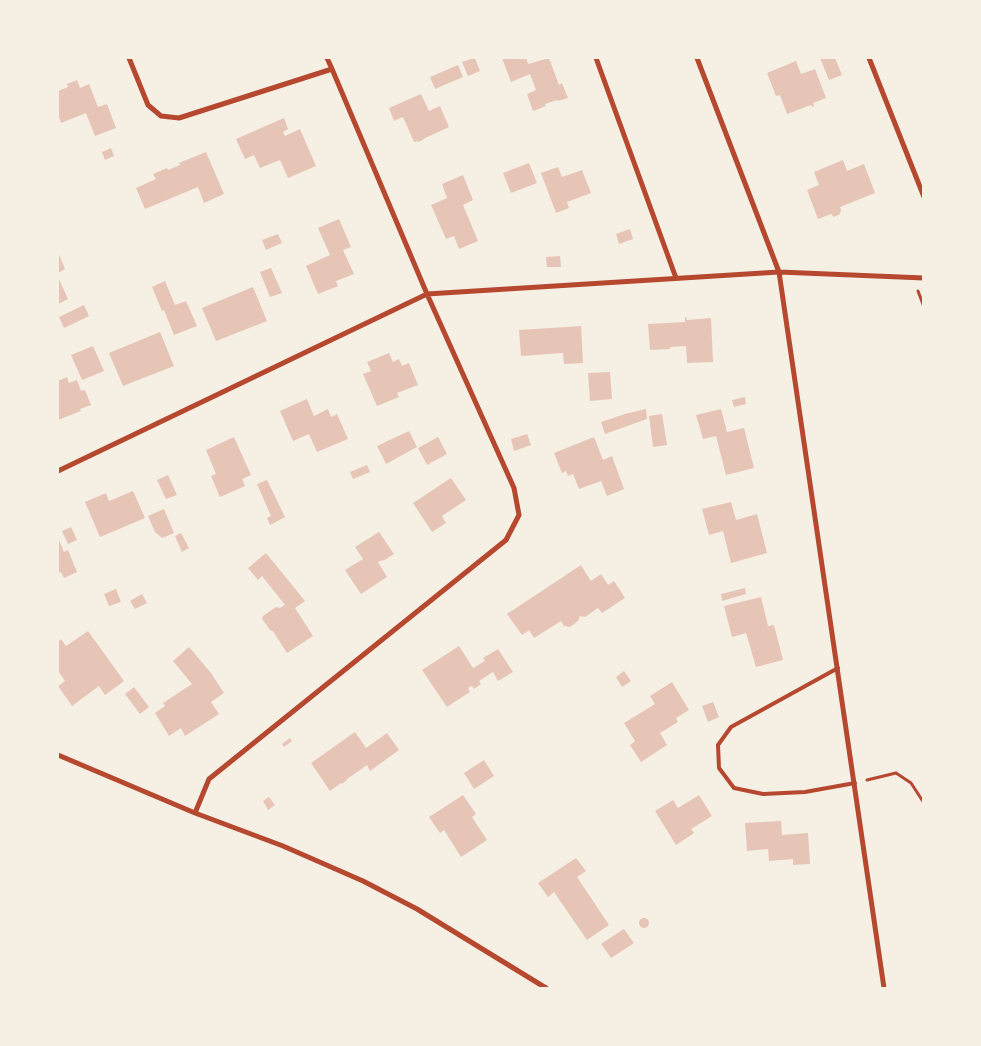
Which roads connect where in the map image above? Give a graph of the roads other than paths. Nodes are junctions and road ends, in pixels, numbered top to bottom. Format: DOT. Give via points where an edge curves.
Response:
graph roads {
  1 [pos="129,58"];
  2 [pos="327,58"];
  3 [pos="596,58"];
  4 [pos="697,58"];
  5 [pos="869,58"];
  6 [pos="332,69"];
  7 [pos="924,197"];
  8 [pos="779,272"];
  9 [pos="676,278"];
  10 [pos="924,278"];
  11 [pos="427,294"];
  12 [pos="58,471"];
  13 [pos="838,668"];
  14 [pos="58,756"];
  15 [pos="855,783"];
  16 [pos="195,813"];
  17 [pos="546,988"];
  18 [pos="884,988"];
  1 -- 6 [label="street" via="148,105 161,116 179,118"];
  2 -- 6 [label="street"];
  3 -- 9 [label="street"];
  4 -- 8 [label="street"];
  5 -- 7 [label="street"];
  6 -- 11 [label="street"];
  8 -- 9 [label="street"];
  8 -- 10 [label="street"];
  8 -- 13 [label="street"];
  9 -- 11 [label="street"];
  11 -- 12 [label="street"];
  11 -- 16 [label="street" via="514,488 519,515 506,540 209,779"];
  13 -- 15 [label="street"];
  13 -- 15 [label="lane" via="731,726 718,745 719,768 734,788 763,794 805,792"];
  14 -- 16 [label="street"];
  15 -- 18 [label="street"];
  16 -- 17 [label="street" via="363,880"];
}
